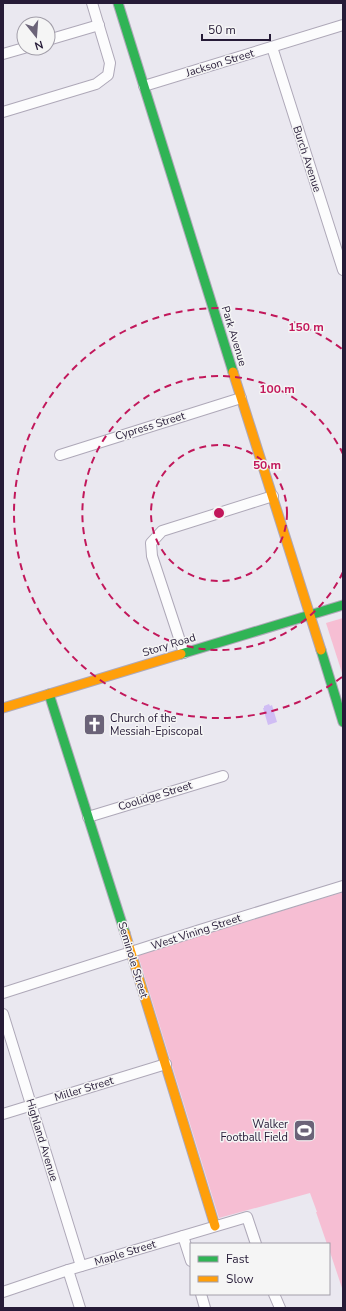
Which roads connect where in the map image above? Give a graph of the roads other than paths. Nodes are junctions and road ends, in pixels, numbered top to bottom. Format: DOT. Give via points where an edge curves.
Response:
graph roads {
  1 [pos="92,3"];
  2 [pos="118,3"];
  3 [pos="98,25"];
  4 [pos="343,25"];
  5 [pos="56,38"];
  6 [pos="272,47"];
  7 [pos="16,50"];
  8 [pos="3,54"];
  9 [pos="144,86"];
  10 [pos="3,112"];
  11 [pos="343,270"];
  12 [pos="241,398"];
  13 [pos="60,455"];
  14 [pos="273,496"];
  15 [pos="343,605"];
  16 [pos="310,615"];
  17 [pos="184,653"];
  18 [pos="49,694"];
  19 [pos="3,708"];
  20 [pos="343,722"];
  21 [pos="223,776"];
  22 [pos="88,817"];
  23 [pos="343,886"];
  24 [pos="131,952"];
  25 [pos="3,993"];
  26 [pos="3,1014"];
  27 [pos="166,1064"];
  28 [pos="31,1105"];
  29 [pos="3,1114"];
  30 [pos="215,1226"];
  31 [pos="183,1236"];
  32 [pos="256,1243"];
  33 [pos="190,1258"];
  34 [pos="81,1266"];
  35 [pos="68,1270"];
  36 [pos="3,1292"];
  37 [pos="201,1295"];
  38 [pos="274,1295"];
  39 [pos="80,1308"];
  40 [pos="205,1308"];
  41 [pos="280,1308"];
  1 -- 3 [label="street"];
  2 -- 9 [label="street, Park Avenue"];
  3 -- 5 [label="street"];
  3 -- 10 [label="street" via="110,63 108,75 96,84"];
  4 -- 6 [label="street, Jackson Street"];
  6 -- 9 [label="street, Jackson Street"];
  6 -- 11 [label="street, Burch Avenue"];
  7 -- 8 [label="street"];
  9 -- 12 [label="street, Park Avenue"];
  12 -- 13 [label="street, Cypress Street"];
  12 -- 14 [label="street, Park Avenue"];
  14 -- 16 [label="street, Park Avenue"];
  14 -- 17 [label="street" via="162,531 151,543 152,556"];
  15 -- 16 [label="street, Story Road"];
  16 -- 17 [label="street, Story Road"];
  16 -- 20 [label="street, Park Avenue"];
  17 -- 18 [label="street, Story Road"];
  18 -- 19 [label="street, Story Road"];
  18 -- 22 [label="street, Seminole Street"];
  21 -- 22 [label="street, Coolidge Street"];
  22 -- 24 [label="street, Seminole Street"];
  23 -- 24 [label="street, West Vining Street"];
  24 -- 25 [label="street, West Vining Street"];
  24 -- 27 [label="street, Seminole Street"];
  26 -- 28 [label="street, Highland Avenue"];
  27 -- 28 [label="street, Miller Street"];
  27 -- 30 [label="street, Seminole Street"];
  28 -- 29 [label="street, Miller Street"];
  28 -- 34 [label="street, Highland Avenue"];
  30 -- 31 [label="street, Maple Street"];
  30 -- 32 [label="street, Maple Street" via="247,1217"];
  31 -- 33 [label="street"];
  31 -- 34 [label="street, Maple Street"];
  34 -- 35 [label="street, Maple Street"];
  35 -- 36 [label="street, Maple Street"];
  35 -- 39 [label="street"];
  37 -- 40 [label="street"];
  38 -- 41 [label="street"];
}
